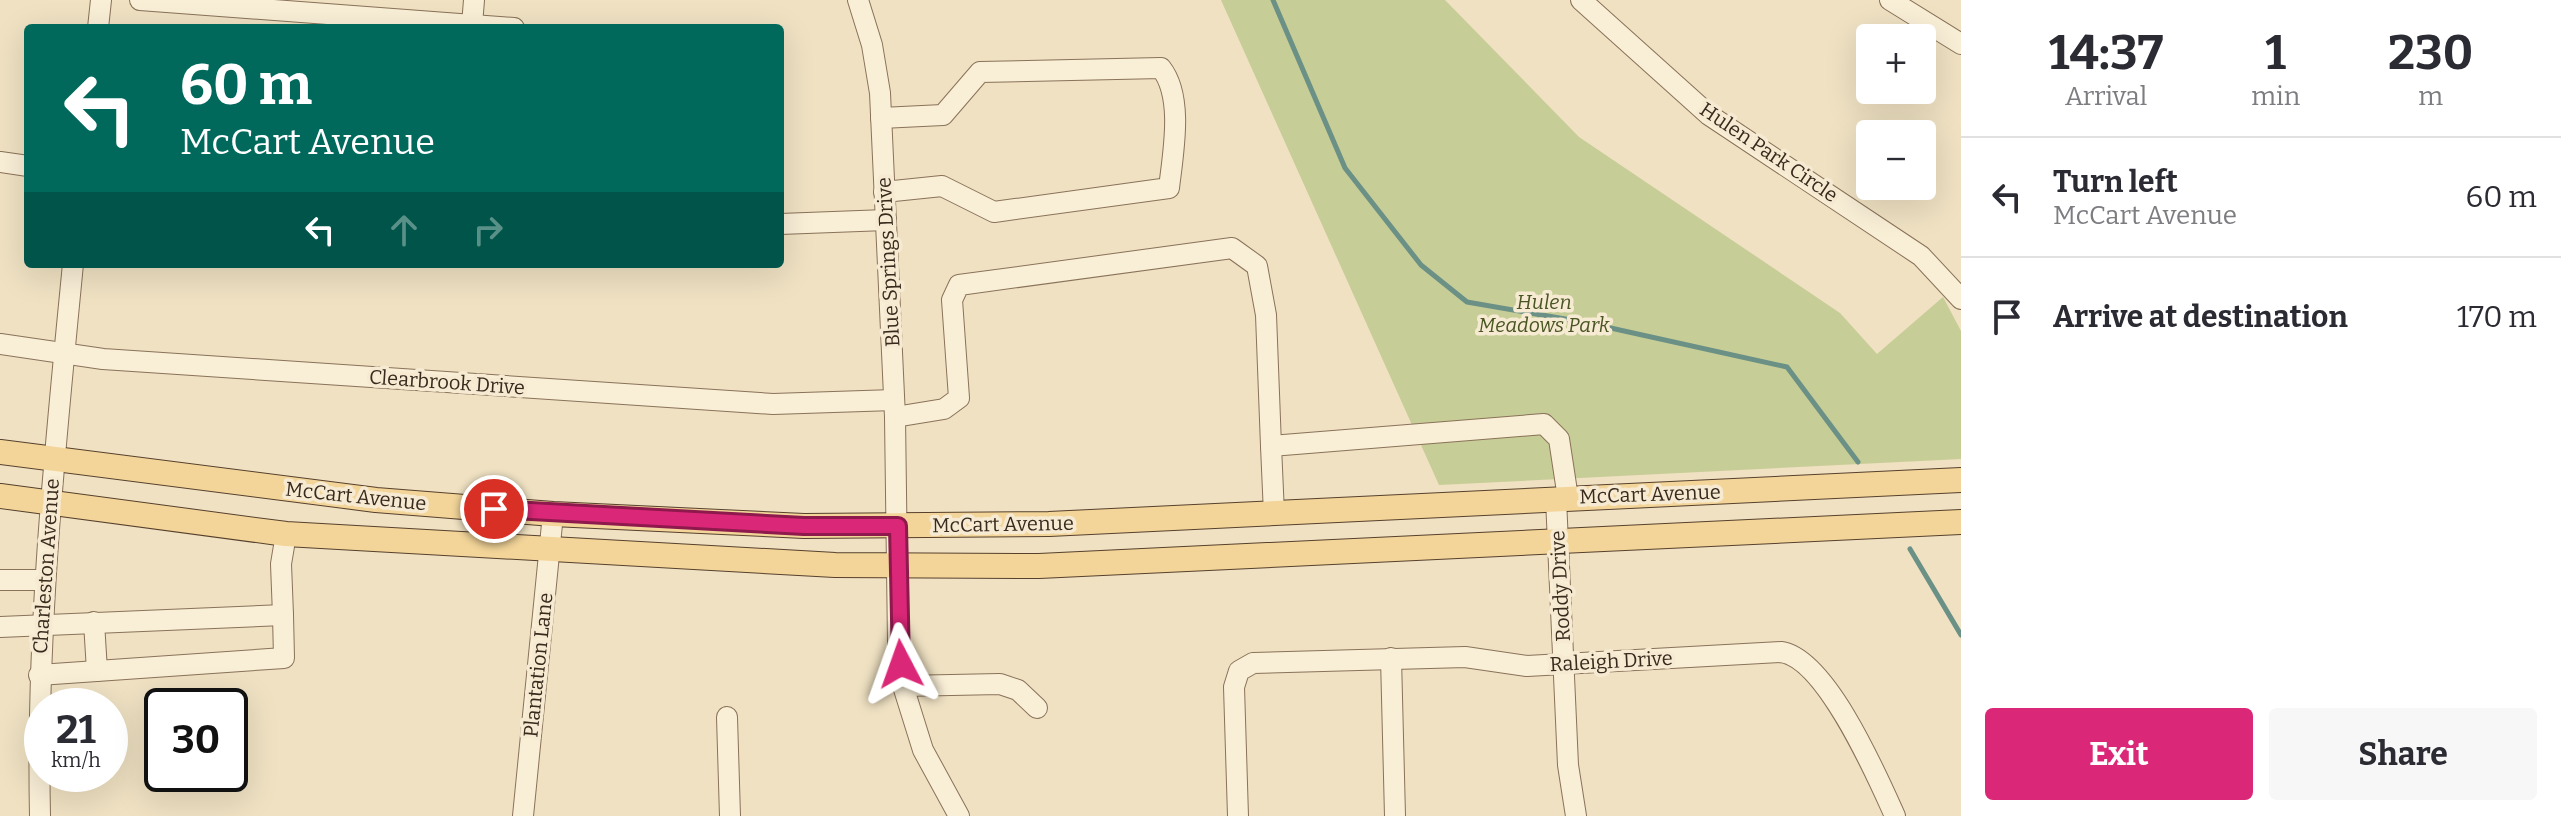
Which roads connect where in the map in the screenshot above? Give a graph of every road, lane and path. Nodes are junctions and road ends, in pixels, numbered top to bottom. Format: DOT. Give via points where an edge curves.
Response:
graph roads {
  1 [pos="101,0"];
  2 [pos="140,0"];
  3 [pos="474,0"];
  4 [pos="858,0"];
  5 [pos="1581,0"];
  6 [pos="1890,0"];
  7 [pos="295,6"];
  8 [pos="98,24"];
  9 [pos="463,24"];
  10 [pos="472,24"];
  11 [pos="1961,44"];
  12 [pos="881,118"];
  13 [pos="0,162"];
  14 [pos="24,165"];
  15 [pos="884,192"];
  16 [pos="886,220"];
  17 [pos="784,224"];
  18 [pos="73,268"];
  19 [pos="1961,299"];
  20 [pos="0,344"];
  21 [pos="64,354"];
  22 [pos="894,408"];
  23 [pos="1271,446"];
  24 [pos="0,452"];
  25 [pos="54,460"];
  26 [pos="1961,480"];
  27 [pos="0,496"];
  28 [pos="1562,498"];
  29 [pos="50,502"];
  30 [pos="553,514"];
  31 [pos="1274,514"];
  32 [pos="1961,522"];
  33 [pos="898,526"];
  34 [pos="286,534"];
  35 [pos="1558,541"];
  36 [pos="550,549"];
  37 [pos="898,565"];
  38 [pos="0,580"];
  39 [pos="45,580"];
  40 [pos="283,615"];
  41 [pos="94,622"];
  42 [pos="42,625"];
  43 [pos="0,627"];
  44 [pos="1391,658"];
  45 [pos="1564,664"];
  46 [pos="97,671"];
  47 [pos="39,675"];
  48 [pos="903,686"];
  49 [pos="1037,708"];
  50 [pos="727,717"];
  51 [pos="1890,814"];
  52 [pos="40,816"];
  53 [pos="523,816"];
  54 [pos="730,816"];
  55 [pos="959,816"];
  56 [pos="1238,816"];
  57 [pos="1395,816"];
  58 [pos="1576,816"];
  1 -- 8 [label="street"];
  2 -- 7 [label="street"];
  3 -- 10 [label="street"];
  4 -- 12 [label="street, Blue Springs Drive" via="872,45"];
  5 -- 19 [label="street, Hulen Park Circle" via="1709,115 1921,256"];
  6 -- 11 [label="street"];
  7 -- 9 [label="street"];
  12 -- 15 [label="street, Blue Springs Drive"];
  12 -- 15 [label="street" via="943,115 980,72 1161,68 1170,80 1174,138 1169,188 994,212 942,186"];
  13 -- 14 [label="street"];
  15 -- 16 [label="street, Blue Springs Drive"];
  16 -- 17 [label="street"];
  16 -- 22 [label="street, Blue Springs Drive"];
  18 -- 21 [label="street, Charleston Avenue"];
  20 -- 21 [label="street, Clearbrook Drive"];
  21 -- 22 [label="street, Clearbrook Drive"];
  21 -- 25 [label="street, Charleston Avenue"];
  22 -- 23 [label="street, Clearbrook Drive" via="944,409 959,398 952,300 959,285 1232,248 1257,266 1266,315"];
  22 -- 33 [label="street, Blue Springs Drive"];
  23 -- 28 [label="street, Roddy Drive" via="1544,424 1559,439"];
  23 -- 31 [label="street"];
  24 -- 25 [label="main road, McCart Avenue"];
  25 -- 29 [label="street, Charleston Avenue"];
  25 -- 30 [label="main road, McCart Avenue" via="376,500"];
  26 -- 28 [label="main road, McCart Avenue"];
  27 -- 29 [label="main road, McCart Avenue"];
  28 -- 31 [label="main road, McCart Avenue"];
  28 -- 35 [label="street, Roddy Drive"];
  29 -- 34 [label="main road, McCart Avenue"];
  29 -- 39 [label="street, Charleston Avenue"];
  30 -- 33 [label="main road, McCart Avenue"];
  30 -- 36 [label="street, Plantation Lane"];
  31 -- 33 [label="main road, McCart Avenue"];
  32 -- 35 [label="main road, McCart Avenue"];
  33 -- 37 [label="street, Blue Springs Drive"];
  34 -- 36 [label="main road, McCart Avenue"];
  34 -- 40 [label="street"];
  35 -- 37 [label="main road, McCart Avenue" via="1039,566"];
  35 -- 45 [label="street, Roddy Drive"];
  36 -- 37 [label="main road, McCart Avenue"];
  36 -- 53 [label="street, Plantation Lane"];
  37 -- 48 [label="street, Blue Springs Drive"];
  38 -- 39 [label="street"];
  39 -- 42 [label="street, Charleston Avenue"];
  40 -- 41 [label="street"];
  40 -- 46 [label="street" via="284,658"];
  41 -- 42 [label="street"];
  41 -- 46 [label="street"];
  42 -- 43 [label="street"];
  42 -- 47 [label="street, Charleston Avenue"];
  44 -- 45 [label="street, Raleigh Drive"];
  44 -- 56 [label="street, Raleigh Drive" via="1261,661 1239,671 1234,687"];
  44 -- 57 [label="street"];
  45 -- 51 [label="street, Raleigh Drive" via="1789,653 1807,664 1868,758"];
  45 -- 58 [label="street, Roddy Drive"];
  46 -- 47 [label="street"];
  47 -- 52 [label="street, Charleston Avenue"];
  48 -- 49 [label="street" via="1000,684 1018,690"];
  48 -- 55 [label="street, Blue Springs Drive" via="923,750"];
  50 -- 54 [label="street"];
}
